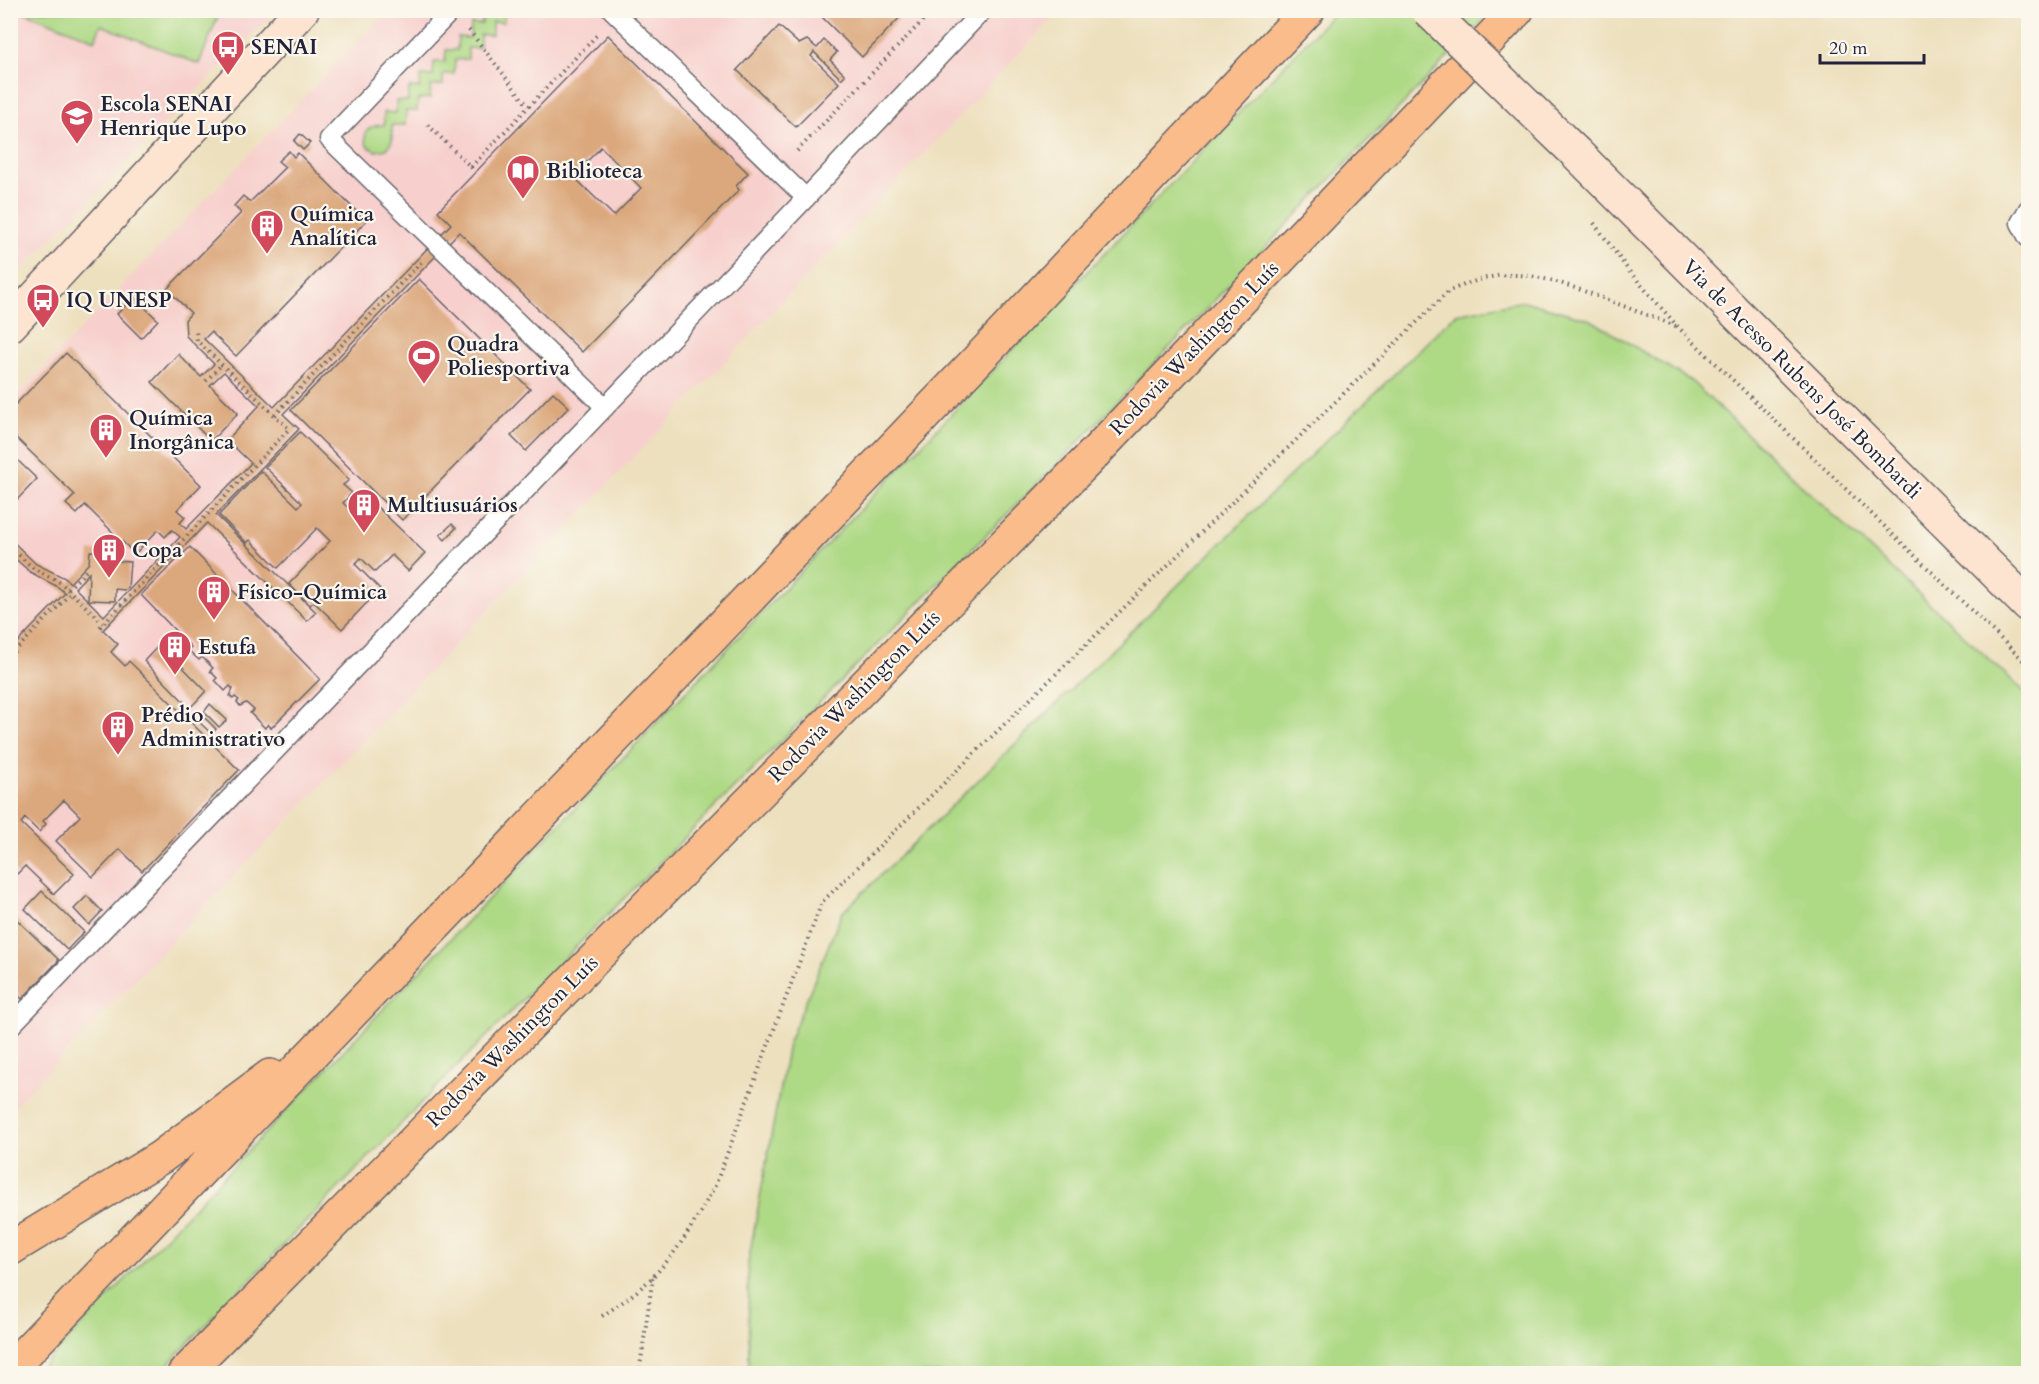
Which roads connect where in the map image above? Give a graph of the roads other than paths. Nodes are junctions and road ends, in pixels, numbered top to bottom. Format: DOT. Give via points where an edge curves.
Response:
graph roads {
  1 [pos="302,10"];
  2 [pos="983,10"];
  3 [pos="1308,10"];
  4 [pos="1428,10"];
  5 [pos="1517,10"];
  6 [pos="614,12"];
  7 [pos="444,13"];
  8 [pos="806,198"];
  9 [pos="2028,209"];
  10 [pos="2028,238"];
  11 [pos="10,325"];
  12 [pos="605,407"];
  13 [pos="2028,605"];
  14 [pos="512,846"];
  15 [pos="10,1027"];
  16 [pos="10,1249"];
  17 [pos="10,1369"];
  18 [pos="184,1374"];
  1 -- 11 [label="main road"];
  2 -- 8 [label="lane"];
  3 -- 14 [label="highway"];
  4 -- 13 [label="main road, Via de Acesso Rubens José Bombardi, bridge"];
  5 -- 18 [label="highway, Rodovia Washington Luís" via="1086,462"];
  6 -- 8 [label="lane"];
  7 -- 12 [label="lane" via="329,139"];
  8 -- 12 [label="lane"];
  9 -- 10 [label="lane" via="2020,223"];
  12 -- 15 [label="lane"];
  14 -- 16 [label="highway" via="291,1061 161,1156"];
  14 -- 17 [label="highway"];
}
